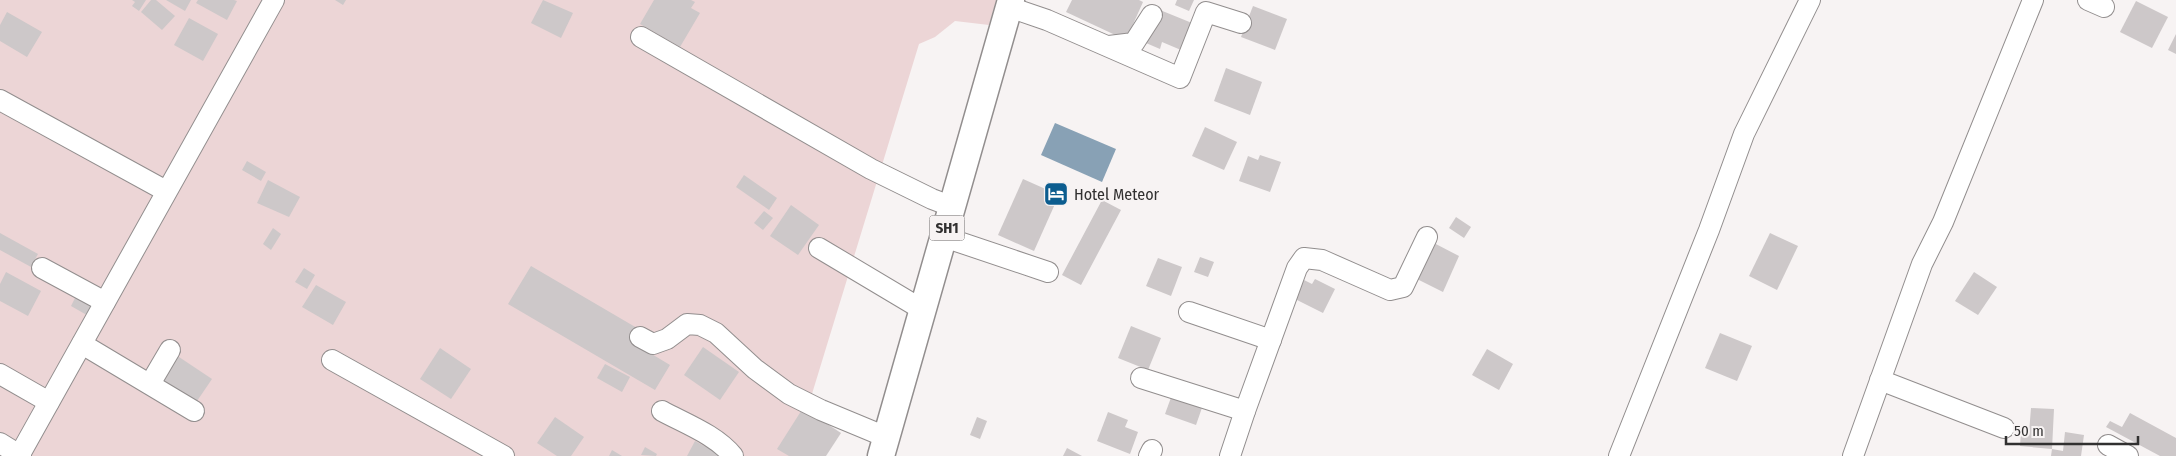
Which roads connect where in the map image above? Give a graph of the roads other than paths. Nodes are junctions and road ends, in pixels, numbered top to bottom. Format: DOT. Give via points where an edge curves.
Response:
graph roads {
  1 [pos="274,0"];
  2 [pos="1810,0"];
  3 [pos="2033,0"];
  4 [pos="1010,3"];
  5 [pos="1152,14"];
  6 [pos="1241,24"];
  7 [pos="641,37"];
  8 [pos="1109,46"];
  9 [pos="0,100"];
  10 [pos="166,191"];
  11 [pos="953,207"];
  12 [pos="944,237"];
  13 [pos="1427,237"];
  14 [pos="819,248"];
  15 [pos="42,268"];
  16 [pos="1048,272"];
  17 [pos="105,302"];
  18 [pos="923,310"];
  19 [pos="1189,312"];
  20 [pos="640,337"];
  21 [pos="1271,340"];
  22 [pos="82,344"];
  23 [pos="170,350"];
  24 [pos="332,360"];
  25 [pos="0,374"];
  26 [pos="1141,378"];
  27 [pos="1880,380"];
  28 [pos="150,384"];
  29 [pos="49,402"];
  30 [pos="194,411"];
  31 [pos="662,411"];
  32 [pos="1244,411"];
  33 [pos="2004,428"];
  34 [pos="0,443"];
  35 [pos="2108,446"];
  36 [pos="883,447"];
  37 [pos="20,456"];
  38 [pos="504,456"];
  39 [pos="733,456"];
  40 [pos="1230,456"];
  41 [pos="1619,456"];
  42 [pos="1853,456"];
  43 [pos="2128,456"];
  1 -- 10 [label="street"];
  2 -- 41 [label="street" via="1744,134"];
  3 -- 27 [label="street" via="1944,222 1922,264"];
  4 -- 8 [label="street"];
  4 -- 11 [label="main road, SH1"];
  5 -- 8 [label="street" via="1134,43"];
  6 -- 8 [label="street" via="1206,12 1180,78"];
  7 -- 11 [label="street" via="871,169"];
  9 -- 10 [label="street"];
  10 -- 17 [label="street"];
  11 -- 12 [label="main road, SH1"];
  12 -- 16 [label="street"];
  12 -- 18 [label="main road, SH1"];
  13 -- 21 [label="street" via="1403,287 1396,290 1322,260 1304,258 1297,268"];
  14 -- 18 [label="street"];
  15 -- 17 [label="street"];
  17 -- 22 [label="street"];
  18 -- 36 [label="main road, SH1"];
  19 -- 21 [label="street"];
  20 -- 36 [label="street" via="653,344 667,339 686,324 700,325 716,334 789,394"];
  21 -- 32 [label="street"];
  22 -- 28 [label="street"];
  22 -- 29 [label="street"];
  23 -- 28 [label="street"];
  24 -- 38 [label="street"];
  25 -- 29 [label="street"];
  26 -- 32 [label="street"];
  27 -- 33 [label="street"];
  27 -- 42 [label="street"];
  28 -- 30 [label="street"];
  29 -- 37 [label="street"];
  31 -- 39 [label="street" via="706,434"];
  32 -- 40 [label="street"];
  34 -- 37 [label="street"];
  35 -- 43 [label="street"];
}
